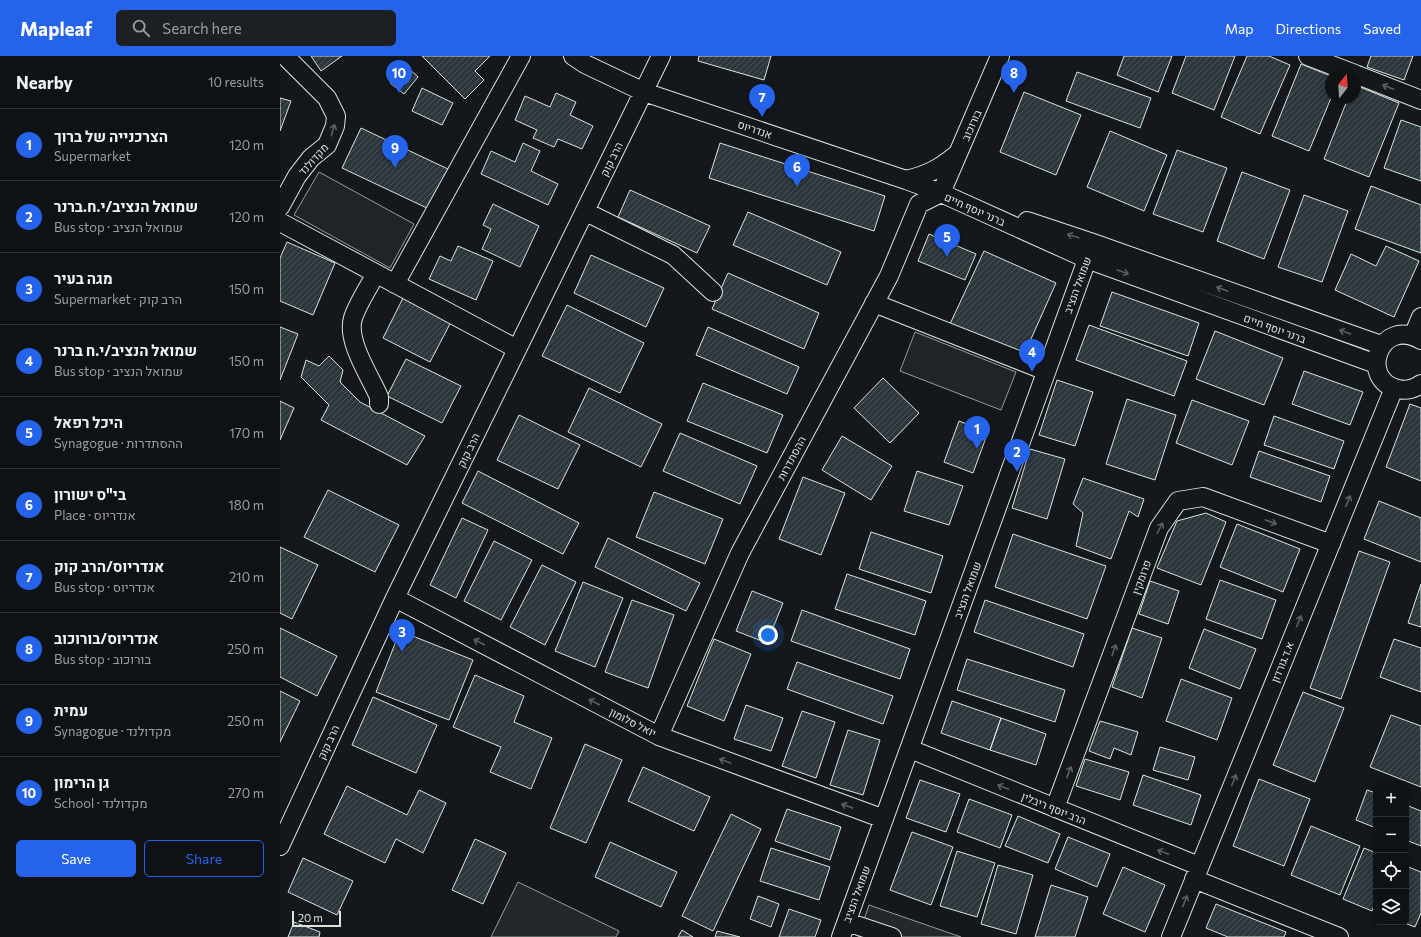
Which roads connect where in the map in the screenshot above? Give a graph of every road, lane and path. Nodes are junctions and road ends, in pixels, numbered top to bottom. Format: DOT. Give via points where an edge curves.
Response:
graph roads {
  1 [pos="285,56"];
  2 [pos="521,56"];
  3 [pos="573,56"];
  4 [pos="661,56"];
  5 [pos="1000,56"];
  6 [pos="1308,56"];
  7 [pos="1339,68"];
  8 [pos="1361,76"];
  9 [pos="644,92"];
  10 [pos="1421,100"];
  11 [pos="958,154"];
  12 [pos="906,180"];
  13 [pos="941,193"];
  14 [pos="280,207"];
  15 [pos="586,212"];
  16 [pos="280,222"];
  17 [pos="1090,251"];
  18 [pos="376,274"];
  19 [pos="394,284"];
  20 [pos="713,292"];
  21 [pos="874,303"];
  22 [pos="1421,317"];
  23 [pos="1417,338"];
  24 [pos="1381,345"];
  25 [pos="518,349"];
  26 [pos="1376,364"];
  27 [pos="1046,371"];
  28 [pos="1421,384"];
  29 [pos="1394,388"];
  30 [pos="379,404"];
  31 [pos="1331,544"];
  32 [pos="395,598"];
  33 [pos="659,736"];
  34 [pos="910,749"];
  35 [pos="1055,808"];
  36 [pos="884,819"];
  37 [pos="280,846"];
  38 [pos="1196,873"];
  39 [pos="844,929"];
  40 [pos="892,937"];
  41 [pos="1171,937"];
  42 [pos="1339,937"];
  14 -- 1 [label="street, מקדולנד, one-way" via="297,176 311,158 327,145 335,126 336,116 327,98"];
  2 -- 19 [label="street"];
  3 -- 9 [label="street, אנדריוס"];
  4 -- 9 [label="street, הרב קוק"];
  5 -- 11 [label="street, בורוכוב"];
  6 -- 7 [label="street"];
  10 -- 8 [label="street, one-way"];
  9 -- 12 [label="street, אנדריוס"];
  9 -- 15 [label="street, הרב קוק"];
  11 -- 12 [label="street" via="941,168 924,176"];
  11 -- 13 [label="street, בורוכוב"];
  12 -- 13 [label="street, אנדריוס"];
  13 -- 17 [label="street, ברנר יוסף חיים"];
  13 -- 21 [label="street, ההסתדרות" via="919,204 889,276"];
  15 -- 20 [label="street" via="673,255"];
  15 -- 25 [label="street, הרב קוק"];
  16 -- 18 [label="street"];
  24 -- 17 [label="street, ברנר יוסף חיים, one-way"];
  17 -- 26 [label="street, ברנר יוסף חיים, one-way"];
  17 -- 27 [label="street, שמואל הנציב"];
  18 -- 19 [label="street"];
  18 -- 30 [label="street" via="353,318 351,330 379,397"];
  19 -- 25 [label="street"];
  21 -- 27 [label="street"];
  21 -- 33 [label="street, ההסתדרות" via="740,553"];
  22 -- 23 [label="street"];
  23 -- 24 [label="street" via="1396,335"];
  24 -- 26 [label="street"];
  25 -- 32 [label="street, הרב קוק"];
  26 -- 29 [label="street" via="1382,379"];
  27 -- 34 [label="street, שמואל הנציב"];
  28 -- 29 [label="street" via="1409,390"];
  31 -- 29 [label="street, א.ד.גורדון, one-way"];
  35 -- 31 [label="street, פרומקין, one-way" via="1159,528 1178,501 1203,497"];
  38 -- 31 [label="street, א.ד.גורדון, one-way"];
  33 -- 32 [label="street, יואל סלומון, one-way"];
  32 -- 37 [label="street, הרב קוק"];
  36 -- 33 [label="street, יואל סלומון, one-way"];
  35 -- 34 [label="street, הרב יוסף ריבלין, one-way"];
  34 -- 36 [label="street, שמואל הנציב"];
  38 -- 35 [label="street, הרב יוסף ריבלין, one-way"];
  36 -- 39 [label="street, שמואל הנציב"];
  41 -- 38 [label="street, א.ד.גורדון, one-way"];
  38 -- 42 [label="street, הרב יוסף ריבלין"];
  39 -- 40 [label="street"];
}
